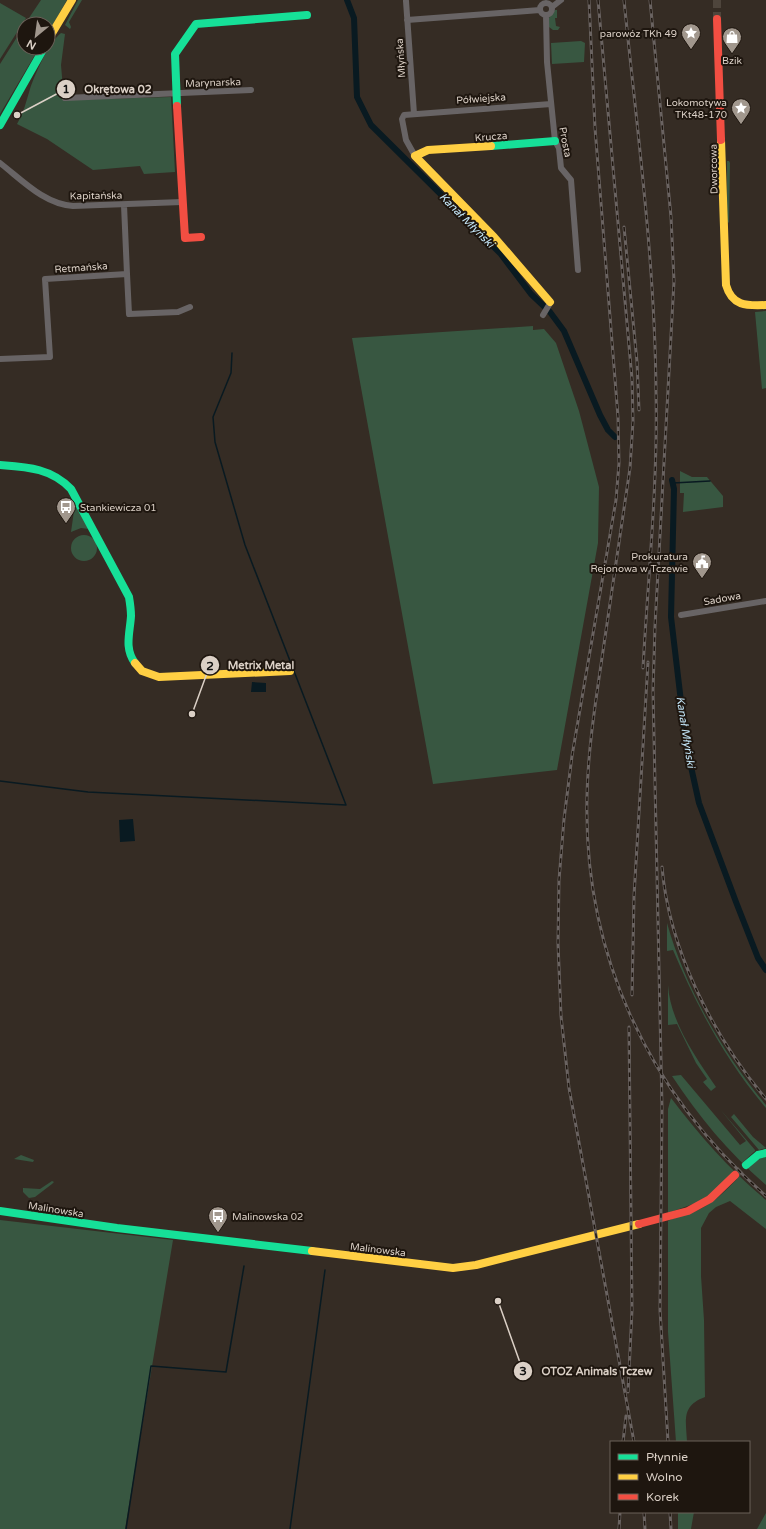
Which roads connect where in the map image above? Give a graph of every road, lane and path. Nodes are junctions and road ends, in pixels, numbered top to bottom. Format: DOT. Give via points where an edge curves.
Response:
graph roads {
  1 [pos="72,0"];
  2 [pos="561,0"];
  3 [pos="406,1"];
  4 [pos="552,6"];
  5 [pos="540,10"];
  6 [pos="307,15"];
  7 [pos="546,15"];
  8 [pos="717,19"];
  9 [pos="407,20"];
  10 [pos="56,27"];
  11 [pos="39,56"];
  12 [pos="251,90"];
  13 [pos="176,93"];
  14 [pos="65,98"];
  15 [pos="551,104"];
  16 [pos="414,114"];
  17 [pos="0,125"];
  18 [pos="555,141"];
  19 [pos="415,156"];
  20 [pos="0,163"];
  21 [pos="182,202"];
  22 [pos="124,204"];
  23 [pos="200,237"];
  24 [pos="578,270"];
  25 [pos="128,274"];
  26 [pos="550,303"];
  27 [pos="766,305"];
  28 [pos="190,307"];
  29 [pos="543,315"];
  30 [pos="0,360"];
  31 [pos="0,465"];
  32 [pos="766,600"];
  33 [pos="681,615"];
  34 [pos="290,670"];
  35 [pos="766,1153"];
  36 [pos="746,1165"];
  37 [pos="735,1175"];
  38 [pos="0,1211"];
  1 -- 10 [label="street"];
  2 -- 4 [label="street"];
  3 -- 9 [label="street, Młyńska"];
  4 -- 5 [label="street" via="547,3"];
  4 -- 7 [label="street" via="551,12"];
  5 -- 7 [label="street"];
  5 -- 9 [label="street"];
  6 -- 13 [label="street, Marynarska" via="196,24 176,54"];
  7 -- 15 [label="street, Prosta"];
  8 -- 27 [label="street, Dworcowa" via="726,284 728,293 741,304"];
  9 -- 16 [label="street, Młyńska"];
  11 -- 17 [label="street"];
  12 -- 13 [label="street, Marynarska"];
  13 -- 14 [label="street, Marynarska"];
  13 -- 21 [label="street"];
  15 -- 16 [label="street, Półwiejska"];
  15 -- 18 [label="street, Prosta"];
  16 -- 19 [label="street" via="404,115 402,119 406,140"];
  18 -- 19 [label="street, Krucza" via="428,150"];
  18 -- 24 [label="street, Prosta" via="559,148 561,168 571,180"];
  19 -- 26 [label="street" via="494,238"];
  20 -- 22 [label="street, Kapitańska" via="56,203 73,206"];
  21 -- 22 [label="street, Kapitańska"];
  21 -- 23 [label="street" via="185,238"];
  22 -- 25 [label="street"];
  25 -- 28 [label="street" via="129,314 178,312"];
  25 -- 30 [label="street, Retmańska" via="45,279 50,357"];
  26 -- 29 [label="street"];
  31 -- 34 [label="street" via="47,470 60,477 71,489 126,591 131,610 128,649 133,661 142,671 159,677"];
  32 -- 33 [label="street, Sadowa"];
  35 -- 36 [label="street" via="755,1157"];
  37 -- 38 [label="street, Malinowska" via="702,1205 682,1214 460,1268 117,1228"];
}
